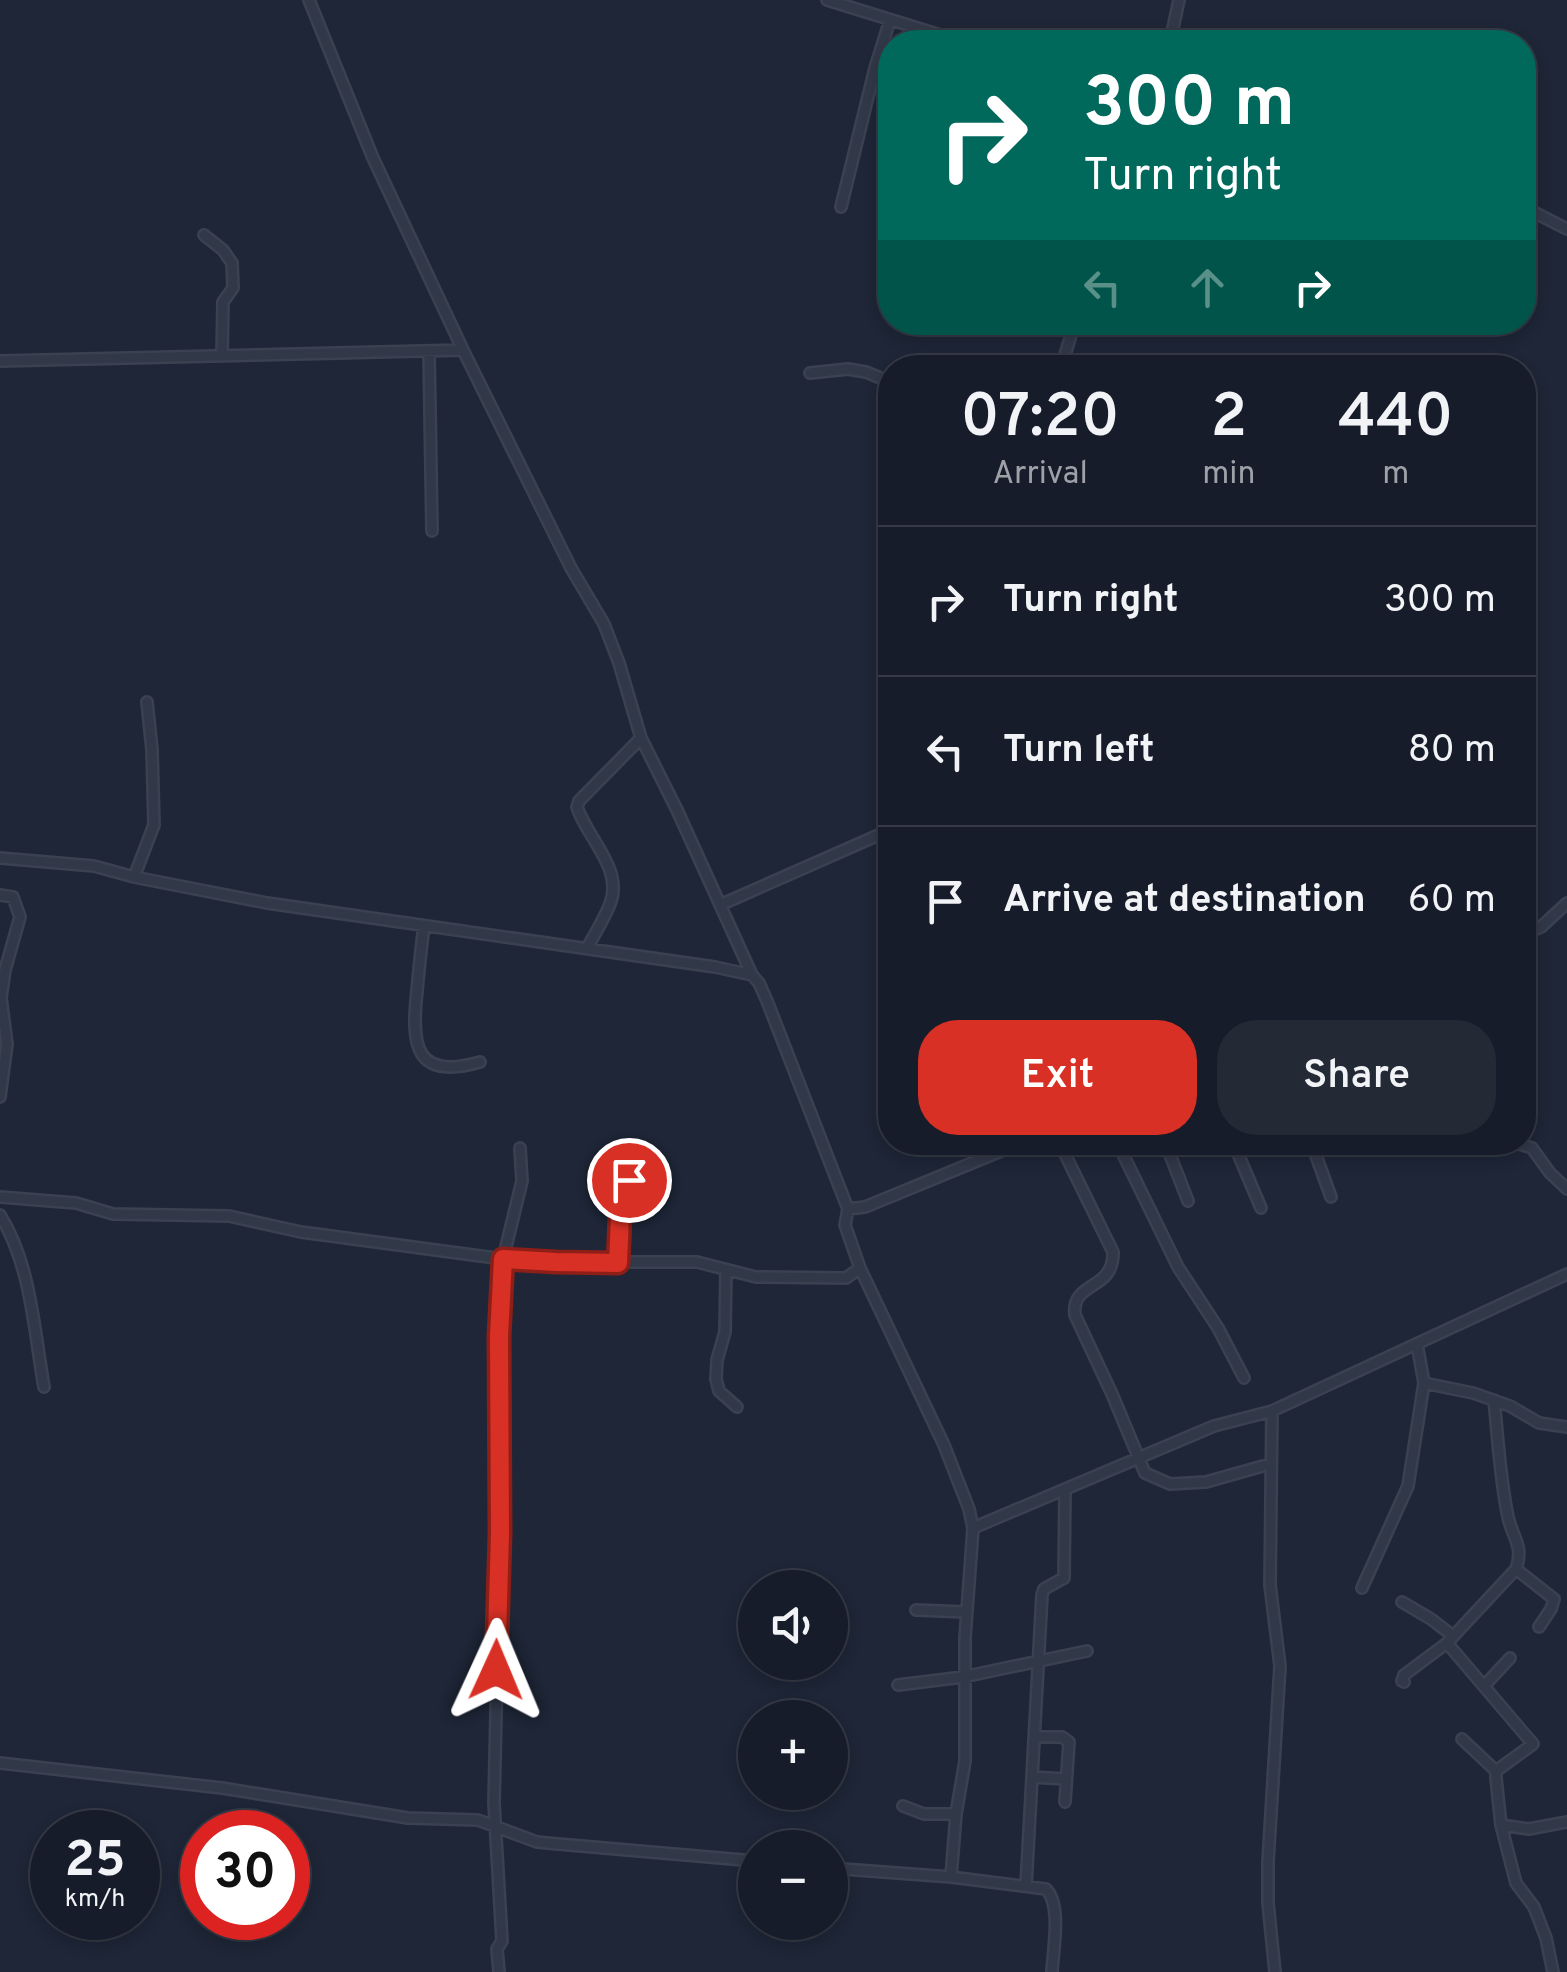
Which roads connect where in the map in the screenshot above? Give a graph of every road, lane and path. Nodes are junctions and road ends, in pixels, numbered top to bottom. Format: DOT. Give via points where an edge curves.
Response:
graph roads {
  1 [pos="309,0"];
  2 [pos="827,0"];
  3 [pos="1179,0"];
  4 [pos="890,20"];
  5 [pos="887,30"];
  6 [pos="923,30"];
  7 [pos="1173,30"];
  8 [pos="878,59"];
  9 [pos="841,207"];
  10 [pos="1536,213"];
  11 [pos="1567,229"];
  12 [pos="204,234"];
  13 [pos="463,350"];
  14 [pos="429,352"];
  15 [pos="222,356"];
  16 [pos="0,361"];
  17 [pos="810,373"];
  18 [pos="878,377"];
  19 [pos="432,532"];
  20 [pos="147,702"];
  21 [pos="641,738"];
  22 [pos="878,835"];
  23 [pos="0,858"];
  24 [pos="134,877"];
  25 [pos="0,896"];
  26 [pos="1567,902"];
  27 [pos="720,905"];
  28 [pos="424,926"];
  29 [pos="1536,929"];
  30 [pos="587,948"];
  31 [pos="752,975"];
  32 [pos="480,1062"];
  33 [pos="0,1097"];
  34 [pos="520,1148"];
  35 [pos="1536,1154"];
  36 [pos="991,1155"];
  37 [pos="1065,1155"];
  38 [pos="1123,1155"];
  39 [pos="1170,1155"];
  40 [pos="1239,1155"];
  41 [pos="1316,1155"];
  42 [pos="636,1164"];
  43 [pos="1567,1189"];
  44 [pos="1331,1196"];
  45 [pos="0,1197"];
  46 [pos="1188,1201"];
  47 [pos="1261,1208"];
  48 [pos="848,1209"];
  49 [pos="0,1215"];
  50 [pos="503,1259"];
  51 [pos="618,1263"];
  52 [pos="860,1268"];
  53 [pos="726,1270"];
  54 [pos="1567,1274"];
  55 [pos="1417,1344"];
  56 [pos="1244,1378"];
  57 [pos="1424,1383"];
  58 [pos="44,1387"];
  59 [pos="1494,1400"];
  60 [pos="737,1407"];
  61 [pos="1272,1411"];
  62 [pos="1567,1426"];
  63 [pos="1140,1458"];
  64 [pos="1270,1464"];
  65 [pos="1066,1490"];
  66 [pos="973,1528"];
  67 [pos="1516,1570"];
  68 [pos="1362,1588"];
  69 [pos="1402,1602"];
  70 [pos="916,1610"];
  71 [pos="966,1612"];
  72 [pos="1539,1627"];
  73 [pos="1450,1640"];
  74 [pos="1087,1651"];
  75 [pos="1510,1658"];
  76 [pos="1039,1660"];
  77 [pos="963,1677"];
  78 [pos="1404,1682"];
  79 [pos="898,1685"];
  80 [pos="1484,1686"];
  81 [pos="1035,1738"];
  82 [pos="1462,1739"];
  83 [pos="0,1763"];
  84 [pos="1496,1771"];
  85 [pos="1032,1776"];
  86 [pos="1066,1779"];
  87 [pos="1064,1802"];
  88 [pos="903,1806"];
  89 [pos="956,1814"];
  90 [pos="1567,1822"];
  91 [pos="496,1826"];
  92 [pos="1501,1826"];
  93 [pos="738,1860"];
  94 [pos="848,1869"];
  95 [pos="952,1877"];
  96 [pos="1026,1886"];
  97 [pos="500,1972"];
  98 [pos="1052,1972"];
  99 [pos="1275,1972"];
  100 [pos="1553,1972"];
  1 -- 13 [label="street"];
  2 -- 4 [label="street"];
  3 -- 7 [label="street"];
  4 -- 5 [label="street"];
  4 -- 6 [label="street"];
  8 -- 9 [label="street"];
  10 -- 11 [label="street"];
  12 -- 15 [label="street" via="232,263"];
  13 -- 14 [label="street"];
  13 -- 21 [label="street" via="604,624"];
  14 -- 15 [label="street"];
  14 -- 19 [label="street"];
  15 -- 16 [label="street"];
  17 -- 18 [label="street" via="848,369"];
  20 -- 24 [label="street" via="154,826"];
  21 -- 27 [label="street"];
  21 -- 30 [label="street" via="577,806 613,881 611,903"];
  22 -- 27 [label="street"];
  23 -- 24 [label="street" via="94,866"];
  24 -- 28 [label="street"];
  25 -- 33 [label="street" via="13,897 20,917 1,998 7,1044"];
  26 -- 29 [label="street"];
  27 -- 31 [label="street"];
  28 -- 30 [label="street"];
  28 -- 32 [label="street" via="416,1046 442,1068"];
  30 -- 31 [label="street"];
  31 -- 48 [label="street"];
  34 -- 50 [label="street" via="522,1181"];
  35 -- 43 [label="street"];
  36 -- 48 [label="street"];
  37 -- 63 [label="street" via="1114,1264 1081,1293 1074,1315"];
  38 -- 56 [label="street" via="1178,1267"];
  39 -- 46 [label="street"];
  40 -- 47 [label="street"];
  41 -- 44 [label="street"];
  42 -- 51 [label="street" via="623,1198"];
  45 -- 50 [label="street" via="76,1202 113,1214 229,1216"];
  48 -- 52 [label="street" via="845,1225"];
  49 -- 58 [label="street" via="23,1268"];
  50 -- 51 [label="street"];
  50 -- 91 [label="street"];
  51 -- 53 [label="street" via="696,1262"];
  52 -- 53 [label="street" via="846,1278"];
  52 -- 66 [label="street" via="944,1445"];
  53 -- 60 [label="street" via="726,1332 716,1379 719,1392"];
  54 -- 55 [label="street"];
  55 -- 57 [label="street"];
  55 -- 61 [label="street"];
  57 -- 59 [label="street"];
  57 -- 68 [label="street" via="1408,1486"];
  59 -- 62 [label="street" via="1539,1423"];
  59 -- 67 [label="street" via="1509,1519 1521,1550"];
  61 -- 63 [label="street" via="1214,1426"];
  61 -- 64 [label="street"];
  63 -- 64 [label="street" via="1144,1472 1170,1484 1206,1482"];
  63 -- 65 [label="street"];
  64 -- 99 [label="street" via="1270,1585 1280,1666 1268,1862"];
  65 -- 66 [label="street"];
  65 -- 76 [label="street" via="1066,1570 1042,1594"];
  66 -- 71 [label="street"];
  67 -- 72 [label="street" via="1554,1598"];
  67 -- 73 [label="street"];
  69 -- 73 [label="street"];
  70 -- 71 [label="street"];
  71 -- 77 [label="street"];
  73 -- 78 [label="street" via="1404,1675"];
  73 -- 80 [label="street"];
  74 -- 76 [label="street"];
  75 -- 80 [label="street"];
  76 -- 77 [label="street"];
  76 -- 81 [label="street"];
  77 -- 79 [label="street"];
  77 -- 89 [label="street" via="965,1761"];
  80 -- 84 [label="street" via="1533,1744"];
  81 -- 85 [label="street"];
  81 -- 86 [label="street" via="1066,1739"];
  82 -- 84 [label="street"];
  83 -- 91 [label="street"];
  84 -- 92 [label="street"];
  85 -- 86 [label="street"];
  85 -- 96 [label="street"];
  86 -- 87 [label="street"];
  88 -- 89 [label="street"];
  89 -- 95 [label="street"];
  90 -- 92 [label="street"];
  91 -- 93 [label="street" via="548,1843"];
  91 -- 97 [label="street"];
  92 -- 100 [label="street"];
  94 -- 95 [label="street"];
  95 -- 96 [label="street"];
  96 -- 98 [label="street" via="1053,1896"];
}
